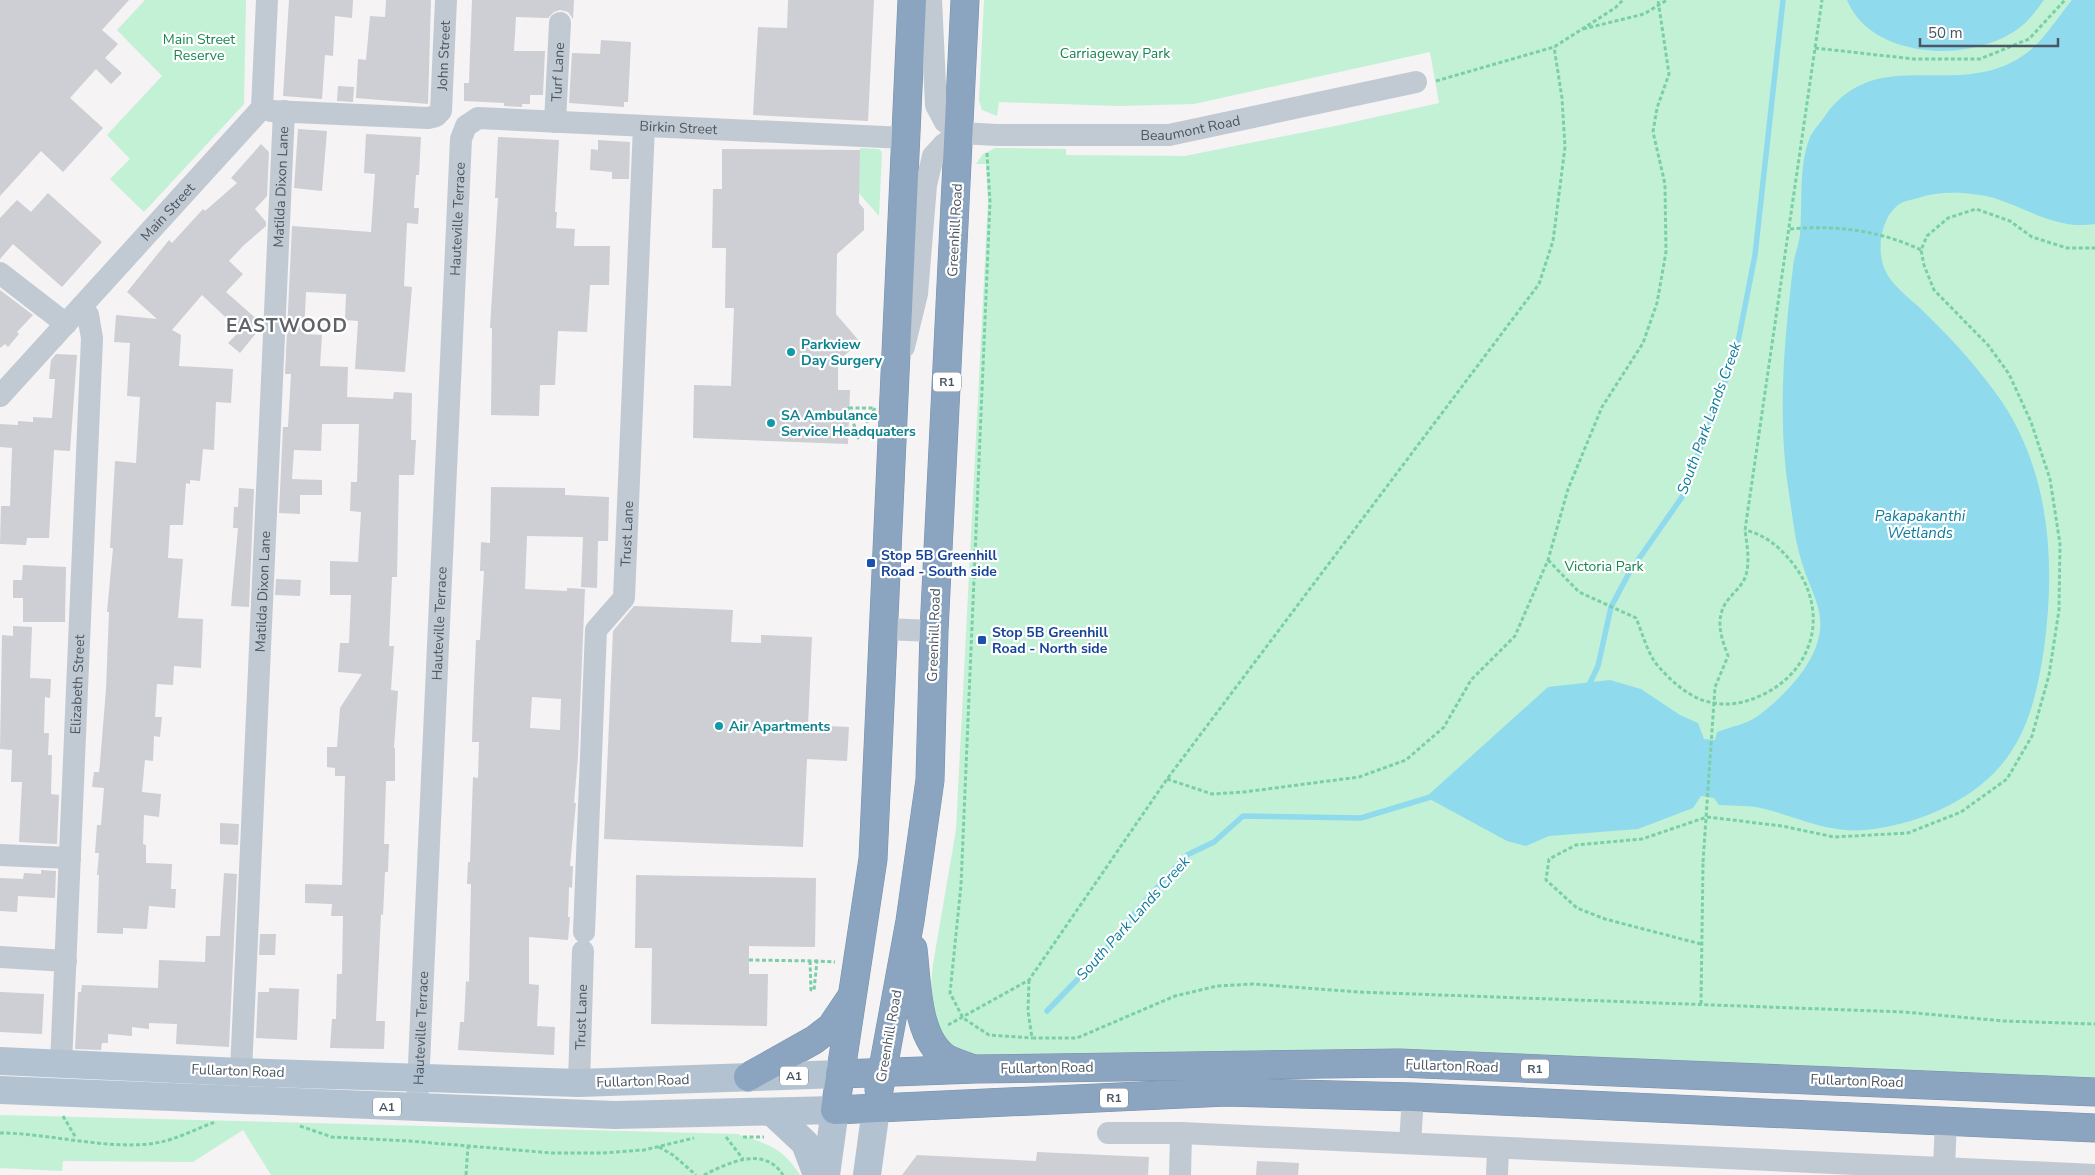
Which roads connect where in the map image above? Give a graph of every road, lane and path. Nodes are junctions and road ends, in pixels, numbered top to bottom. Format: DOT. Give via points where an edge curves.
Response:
graph roads {
  1 [pos="267,0"];
  2 [pos="446,0"];
  3 [pos="912,0"];
  4 [pos="931,0"];
  5 [pos="965,0"];
  6 [pos="1623,0"];
  7 [pos="1658,0"];
  8 [pos="1667,0"];
  9 [pos="1822,0"];
  10 [pos="2065,0"];
  11 [pos="1658,5"];
  12 [pos="560,23"];
  13 [pos="1581,30"];
  14 [pos="1554,46"];
  15 [pos="1815,48"];
  16 [pos="1416,82"];
  17 [pos="262,108"];
  18 [pos="284,111"];
  19 [pos="555,122"];
  20 [pos="644,126"];
  21 [pos="972,134"];
  22 [pos="906,138"];
  23 [pos="461,139"];
  24 [pos="1790,229"];
  25 [pos="2095,248"];
  26 [pos="1921,250"];
  27 [pos="0,273"];
  28 [pos="82,306"];
  29 [pos="66,324"];
  30 [pos="895,381"];
  31 [pos="0,396"];
  32 [pos="849,408"];
  33 [pos="1745,530"];
  34 [pos="1548,560"];
  35 [pos="884,630"];
  36 [pos="934,631"];
  37 [pos="1714,703"];
  38 [pos="1168,779"];
  39 [pos="1707,817"];
  40 [pos="0,855"];
  41 [pos="70,858"];
  42 [pos="910,921"];
  43 [pos="1701,944"];
  44 [pos="0,957"];
  45 [pos="749,960"];
  46 [pos="66,961"];
  47 [pos="810,961"];
  48 [pos="817,961"];
  49 [pos="840,962"];
  50 [pos="1029,980"];
  51 [pos="851,997"];
  52 [pos="1700,1004"];
  53 [pos="963,1018"];
  54 [pos="2095,1024"];
  55 [pos="947,1026"];
  56 [pos="1032,1038"];
  57 [pos="0,1061"];
  58 [pos="61,1064"];
  59 [pos="975,1069"];
  60 [pos="241,1072"];
  61 [pos="882,1072"];
  62 [pos="840,1074"];
  63 [pos="419,1076"];
  64 [pos="748,1077"];
  65 [pos="579,1083"];
  66 [pos="1946,1085"];
  67 [pos="0,1090"];
  68 [pos="2095,1092"];
  69 [pos="1413,1097"];
  70 [pos="417,1108"];
  71 [pos="876,1109"];
  72 [pos="835,1110"];
  73 [pos="61,1112"];
  74 [pos="773,1113"];
  75 [pos="222,1120"];
  76 [pos="1946,1121"];
  77 [pos="296,1125"];
  78 [pos="2095,1128"];
  79 [pos="0,1133"];
  80 [pos="1108,1133"];
  81 [pos="1181,1133"];
  82 [pos="717,1137"];
  83 [pos="726,1137"];
  84 [pos="700,1138"];
  85 [pos="76,1139"];
  86 [pos="770,1140"];
  87 [pos="1410,1144"];
  88 [pos="468,1146"];
  89 [pos="658,1147"];
  90 [pos="1498,1148"];
  91 [pos="743,1158"];
  92 [pos="1944,1167"];
  93 [pos="1808,1168"];
  94 [pos="2065,1174"];
  95 [pos="466,1175"];
  96 [pos="696,1175"];
  97 [pos="704,1175"];
  98 [pos="783,1175"];
  99 [pos="817,1175"];
  100 [pos="826,1175"];
  101 [pos="867,1175"];
  102 [pos="1180,1175"];
  103 [pos="1497,1175"];
  104 [pos="2095,1175"];
  1 -- 17 [label="street"];
  2 -- 18 [label="street, John Street" via="442,111 436,116"];
  3 -- 22 [label="highway"];
  4 -- 21 [label="street" via="936,104 945,122"];
  5 -- 21 [label="highway, Greenhill Road / R1"];
  6 -- 13 [label="path"];
  7 -- 11 [label="path"];
  8 -- 11 [label="path"];
  9 -- 15 [label="path"];
  10 -- 15 [label="path" via="2029,39 1980,59 1914,59"];
  11 -- 13 [label="path" via="1644,14"];
  11 -- 34 [label="path" via="1669,74 1657,108 1653,132 1665,184 1666,252 1657,303 1643,343 1602,407 1568,489"];
  12 -- 19 [label="street, Turf Lane"];
  13 -- 14 [label="path"];
  14 -- 16 [label="path" via="1463,75"];
  14 -- 38 [label="path" via="1565,147 1553,241 1538,284"];
  15 -- 24 [label="path"];
  16 -- 21 [label="street, Beaumont Road" via="1169,135"];
  17 -- 18 [label="street" via="271,112"];
  17 -- 28 [label="street, Main Street"];
  18 -- 60 [label="street, Matilda Dixon Lane"];
  19 -- 20 [label="street, Birkin Street"];
  19 -- 23 [label="street, Birkin Street" via="478,118 466,126"];
  20 -- 22 [label="street, Birkin Street"];
  20 -- 65 [label="street, Trust Lane" via="624,598 596,630"];
  21 -- 30 [label="street" via="944,144 933,156 926,185 917,294"];
  21 -- 36 [label="highway, Greenhill Road / R1"];
  21 -- 53 [label="path" via="990,222 961,885 950,993"];
  22 -- 30 [label="highway"];
  23 -- 63 [label="street, Hauteville Terrace"];
  24 -- 26 [label="path" via="1832,227 1870,231 1896,238"];
  24 -- 33 [label="path"];
  25 -- 26 [label="path" via="2067,248 2032,237 2010,221 1976,209 1948,218 1927,236"];
  26 -- 39 [label="path" via="1934,290 1988,345 2008,374 2031,422 2050,479 2060,544 2059,610 2049,675 2032,736 2007,779 1961,812 1908,833 1834,837 1782,826"];
  27 -- 29 [label="street"];
  28 -- 29 [label="street, Main Street"];
  28 -- 41 [label="street, Elizabeth Street" via="88,315 92,338"];
  29 -- 31 [label="street, Main Street"];
  30 -- 35 [label="highway"];
  32 -- 32 [label="path" via="852,415 858,438 875,408"];
  33 -- 37 [label="path" via="1748,567 1744,579 1724,606 1719,622 1728,656 1715,687"];
  33 -- 37 [label="path" via="1761,534 1784,552 1802,576 1813,608 1812,639 1799,667 1776,688 1744,703"];
  34 -- 37 [label="path" via="1579,592 1636,618 1656,665 1687,693"];
  34 -- 38 [label="path" via="1515,636 1471,680 1444,727 1406,760 1359,777 1244,792 1212,794"];
  35 -- 36 [label="street"];
  35 -- 51 [label="highway" via="873,859"];
  36 -- 42 [label="highway, Greenhill Road / R1" via="930,780"];
  37 -- 39 [label="path"];
  38 -- 50 [label="path"];
  39 -- 43 [label="path"];
  39 -- 43 [label="path" via="1642,839 1576,845 1549,859 1546,880 1577,908"];
  40 -- 41 [label="street"];
  41 -- 46 [label="street, Elizabeth Street"];
  42 -- 59 [label="highway, R1" via="922,1023 945,1058"];
  42 -- 61 [label="highway, Greenhill Road"];
  43 -- 52 [label="path"];
  44 -- 46 [label="street"];
  45 -- 47 [label="path"];
  46 -- 58 [label="street, Elizabeth Street"];
  47 -- 48 [label="path"];
  47 -- 48 [label="path" via="811,990 814,990"];
  48 -- 49 [label="path"];
  50 -- 53 [label="path"];
  50 -- 56 [label="path" via="1028,1011"];
  51 -- 62 [label="highway"];
  51 -- 64 [label="highway" via="831,1027 782,1060"];
  52 -- 54 [label="path"];
  52 -- 56 [label="path" via="1359,992 1253,984 1217,986 1175,996 1077,1038"];
  53 -- 55 [label="path"];
  53 -- 56 [label="path" via="989,1034"];
  57 -- 58 [label="main road, Fullarton Road / A1"];
  58 -- 60 [label="main road, Fullarton Road / A1"];
  59 -- 61 [label="highway, Fullarton Road / R1"];
  59 -- 66 [label="highway, Fullarton Road / R1" via="1399,1064"];
  60 -- 63 [label="main road, Fullarton Road / A1"];
  61 -- 62 [label="highway, Fullarton Road / A1"];
  61 -- 71 [label="highway, Greenhill Road"];
  62 -- 64 [label="main road, Fullarton Road / A1"];
  62 -- 72 [label="highway"];
  63 -- 65 [label="main road, Fullarton Road / A1"];
  63 -- 70 [label="street, Hauteville Terrace"];
  64 -- 65 [label="main road, Fullarton Road / A1"];
  66 -- 68 [label="highway, Fullarton Road / R1"];
  66 -- 76 [label="highway"];
  67 -- 70 [label="main road, A1"];
  69 -- 71 [label="highway, R1" via="1226,1092"];
  69 -- 76 [label="highway, R1"];
  69 -- 87 [label="street"];
  70 -- 74 [label="main road, A1" via="615,1116"];
  71 -- 72 [label="highway, R1"];
  71 -- 101 [label="main road, Greenhill Road"];
  72 -- 74 [label="main road, A1"];
  72 -- 100 [label="main road"];
  73 -- 85 [label="path"];
  74 -- 99 [label="main road" via="805,1143"];
  75 -- 85 [label="path" via="162,1142 131,1145"];
  76 -- 78 [label="highway, R1"];
  76 -- 92 [label="street"];
  77 -- 88 [label="path" via="332,1137"];
  79 -- 85 [label="path"];
  80 -- 81 [label="street"];
  81 -- 87 [label="street"];
  81 -- 102 [label="street"];
  82 -- 83 [label="path"];
  83 -- 86 [label="path" via="763,1136"];
  83 -- 91 [label="path"];
  84 -- 89 [label="path"];
  87 -- 90 [label="street"];
  88 -- 89 [label="path" via="552,1153 602,1153"];
  88 -- 95 [label="path"];
  89 -- 96 [label="path"];
  90 -- 93 [label="street"];
  90 -- 103 [label="street"];
  91 -- 97 [label="path"];
  91 -- 98 [label="path" via="765,1160 774,1164"];
  92 -- 93 [label="street"];
  92 -- 94 [label="street"];
  94 -- 104 [label="street"];
}
